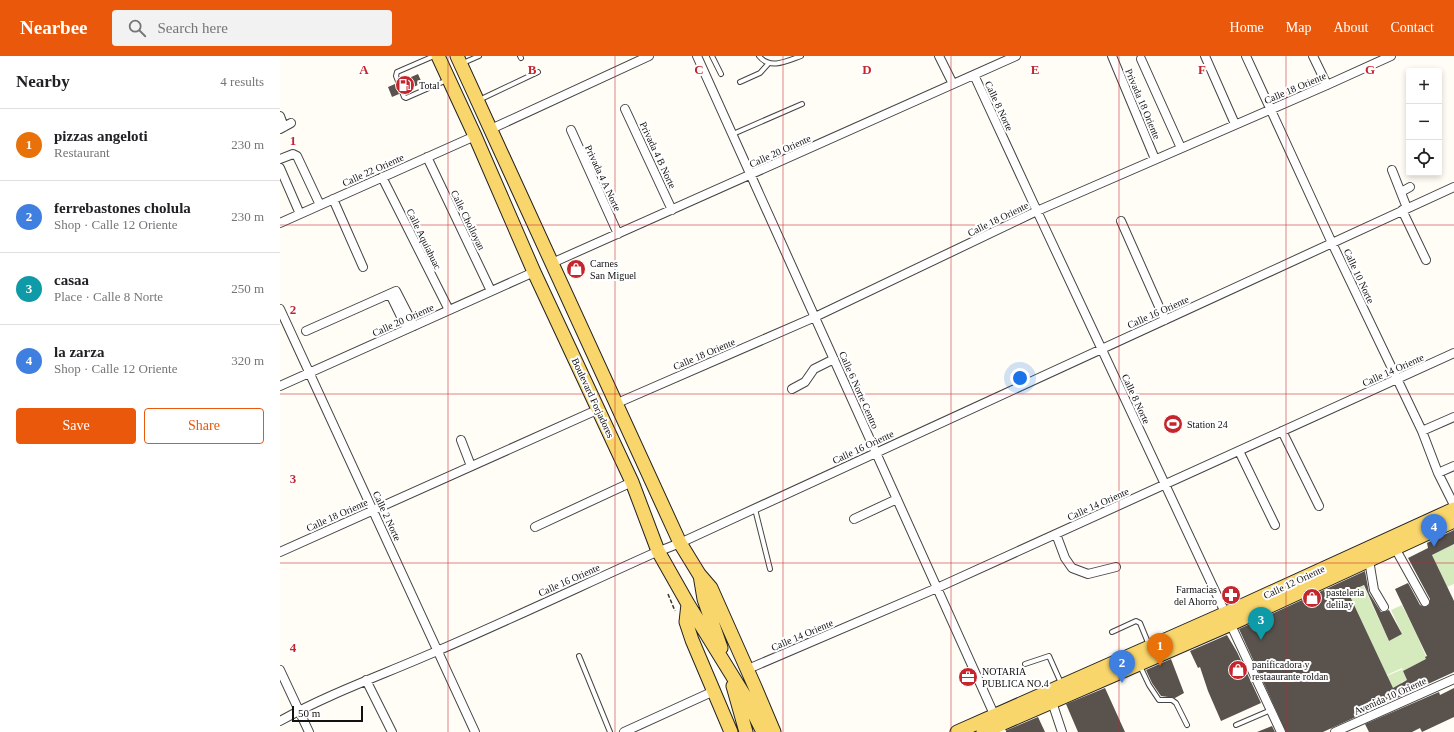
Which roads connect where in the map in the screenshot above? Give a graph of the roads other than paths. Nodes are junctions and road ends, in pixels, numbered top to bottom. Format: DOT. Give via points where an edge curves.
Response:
graph roads {
  1 [pos="434,56"];
  2 [pos="438,56"];
  3 [pos="479,56"];
  4 [pos="649,56"];
  5 [pos="698,56"];
  6 [pos="712,56"];
  7 [pos="759,56"];
  8 [pos="801,56"];
  9 [pos="939,56"];
  10 [pos="1016,56"];
  11 [pos="1112,56"];
  12 [pos="1204,56"];
  13 [pos="1246,56"];
  14 [pos="1313,56"];
  15 [pos="1390,56"];
  16 [pos="1141,59"];
  17 [pos="459,60"];
  18 [pos="1372,60"];
  19 [pos="768,63"];
  20 [pos="538,72"];
  21 [pos="721,74"];
  22 [pos="974,75"];
  23 [pos="448,79"];
  24 [pos="740,82"];
  25 [pos="953,84"];
  26 [pos="1327,86"];
  27 [pos="477,101"];
  28 [pos="802,104"];
  29 [pos="625,109"];
  30 [pos="1271,109"];
  31 [pos="280,116"];
  32 [pos="1235,124"];
  33 [pos="285,126"];
  34 [pos="491,129"];
  35 [pos="570,130"];
  36 [pos="733,134"];
  37 [pos="475,136"];
  38 [pos="1181,148"];
  39 [pos="427,157"];
  40 [pos="1155,159"];
  41 [pos="280,160"];
  42 [pos="280,168"];
  43 [pos="1392,170"];
  44 [pos="751,174"];
  45 [pos="382,177"];
  46 [pos="1410,187"];
  47 [pos="1454,187"];
  48 [pos="1401,192"];
  49 [pos="333,199"];
  50 [pos="320,205"];
  51 [pos="1404,209"];
  52 [pos="672,210"];
  53 [pos="1036,211"];
  54 [pos="300,214"];
  55 [pos="1121,221"];
  56 [pos="280,223"];
  57 [pos="618,234"];
  58 [pos="1332,243"];
  59 [pos="1426,260"];
  60 [pos="552,263"];
  61 [pos="363,267"];
  62 [pos="534,272"];
  63 [pos="491,291"];
  64 [pos="280,310"];
  65 [pos="449,310"];
  66 [pos="815,317"];
  67 [pos="1165,320"];
  68 [pos="410,327"];
  69 [pos="306,331"];
  70 [pos="1101,348"];
  71 [pos="1454,353"];
  72 [pos="834,359"];
  73 [pos="308,373"];
  74 [pos="1397,379"];
  75 [pos="280,386"];
  76 [pos="792,389"];
  77 [pos="616,404"];
  78 [pos="599,409"];
  79 [pos="1454,417"];
  80 [pos="1282,431"];
  81 [pos="1422,431"];
  82 [pos="461,440"];
  83 [pos="1239,451"];
  84 [pos="876,452"];
  85 [pos="471,466"];
  86 [pos="1454,466"];
  87 [pos="1438,473"];
  88 [pos="632,482"];
  89 [pos="1165,484"];
  90 [pos="897,499"];
  91 [pos="1454,505"];
  92 [pos="1320,506"];
  93 [pos="754,508"];
  94 [pos="1454,508"];
  95 [pos="372,510"];
  96 [pos="854,519"];
  97 [pos="1454,521"];
  98 [pos="1275,525"];
  99 [pos="535,527"];
  100 [pos="1056,534"];
  101 [pos="680,543"];
  102 [pos="1395,548"];
  103 [pos="658,551"];
  104 [pos="280,552"];
  105 [pos="1369,560"];
  106 [pos="1116,567"];
  107 [pos="770,569"];
  108 [pos="700,574"];
  109 [pos="937,588"];
  110 [pos="1425,602"];
  111 [pos="688,604"];
  112 [pos="1384,607"];
  113 [pos="1229,618"];
  114 [pos="1112,632"];
  115 [pos="1150,647"];
  116 [pos="437,651"];
  117 [pos="579,656"];
  118 [pos="1025,664"];
  119 [pos="1139,664"];
  120 [pos="748,669"];
  121 [pos="280,670"];
  122 [pos="729,672"];
  123 [pos="1454,679"];
  124 [pos="366,680"];
  125 [pos="1062,686"];
  126 [pos="714,691"];
  127 [pos="1052,702"];
  128 [pos="1271,710"];
  129 [pos="299,711"];
  130 [pos="280,721"];
  131 [pos="998,724"];
  132 [pos="1236,724"];
  133 [pos="1187,725"];
  134 [pos="309,732"];
  135 [pos="392,732"];
  136 [pos="475,732"];
  137 [pos="610,732"];
  138 [pos="624,732"];
  139 [pos="731,732"];
  140 [pos="746,732"];
  141 [pos="762,732"];
  142 [pos="774,732"];
  143 [pos="957,732"];
  144 [pos="983,732"];
  145 [pos="1062,732"];
  146 [pos="1281,732"];
  147 [pos="1335,732"];
  1 -- 23 [label="lane" via="397,72 396,76 404,97"];
  2 -- 23 [label="main road, Boulevard Forjadores"];
  3 -- 17 [label="lane"];
  4 -- 34 [label="street"];
  5 -- 36 [label="street, Calle 6 Norte Centro"];
  6 -- 21 [label="lane"];
  7 -- 19 [label="lane"];
  8 -- 19 [label="lane" via="780,64"];
  9 -- 25 [label="street"];
  10 -- 22 [label="street, Calle 20 Oriente"];
  11 -- 40 [label="street, Privada 18 Oriente"];
  12 -- 32 [label="street"];
  13 -- 30 [label="street, Calle 10 Norte"];
  14 -- 26 [label="street"];
  15 -- 18 [label="street, Calle 18 Oriente"];
  16 -- 38 [label="street, Privada 18 Oriente"];
  17 -- 27 [label="main road, Boulevard Forjadores"];
  18 -- 26 [label="street, Calle 18 Oriente"];
  19 -- 24 [label="lane" via="760,72"];
  20 -- 27 [label="lane"];
  22 -- 25 [label="street, Calle 20 Oriente"];
  22 -- 53 [label="street, Calle 8 Norte"];
  23 -- 37 [label="main road, Boulevard Forjadores"];
  25 -- 44 [label="street, Calle 20 Oriente"];
  26 -- 30 [label="street, Calle 18 Oriente"];
  27 -- 34 [label="main road, Boulevard Forjadores"];
  28 -- 36 [label="lane"];
  29 -- 52 [label="street, Privada 4 B Norte"];
  30 -- 32 [label="street, Calle 18 Oriente"];
  30 -- 58 [label="street, Calle 10 Norte"];
  31 -- 33 [label="street"];
  32 -- 38 [label="street, Calle 18 Oriente"];
  34 -- 60 [label="main road, Boulevard Forjadores"];
  35 -- 57 [label="street, Privada 4 A Norte"];
  36 -- 44 [label="street, Calle 6 Norte Centro"];
  37 -- 39 [label="street, Calle 22 Oriente"];
  37 -- 62 [label="main road, Boulevard Forjadores"];
  38 -- 40 [label="street, Calle 18 Oriente"];
  39 -- 45 [label="street, Calle 22 Oriente"];
  39 -- 63 [label="street, Calle Cholloyan"];
  40 -- 53 [label="street, Calle 18 Oriente"];
  41 -- 50 [label="street" via="294,154 297,156"];
  42 -- 54 [label="street"];
  43 -- 48 [label="street"];
  44 -- 52 [label="street, Calle 20 Oriente"];
  44 -- 66 [label="street, Calle 6 Norte Centro"];
  45 -- 49 [label="street, Calle 22 Oriente"];
  45 -- 65 [label="street, Calle Aquiahuac"];
  46 -- 48 [label="street"];
  47 -- 51 [label="street, Calle 16 Oriente"];
  48 -- 51 [label="street"];
  49 -- 50 [label="street, Calle 22 Oriente"];
  49 -- 61 [label="street"];
  50 -- 54 [label="street, Calle 22 Oriente"];
  51 -- 58 [label="street, Calle 16 Oriente"];
  51 -- 59 [label="street"];
  52 -- 57 [label="street, Calle 20 Oriente"];
  53 -- 66 [label="street, Calle 18 Oriente"];
  53 -- 70 [label="street, Calle 8 Norte"];
  54 -- 56 [label="street, Calle 22 Oriente"];
  55 -- 67 [label="street"];
  57 -- 60 [label="street, Calle 20 Oriente"];
  58 -- 67 [label="street, Calle 16 Oriente"];
  58 -- 74 [label="street, Calle 10 Norte"];
  60 -- 77 [label="main road, Boulevard Forjadores"];
  62 -- 63 [label="street, Calle 20 Oriente"];
  62 -- 78 [label="main road, Boulevard Forjadores"];
  63 -- 65 [label="street, Calle 20 Oriente"];
  64 -- 73 [label="street, Calle 2 Norte"];
  65 -- 68 [label="street, Calle 20 Oriente"];
  66 -- 72 [label="street, Calle 6 Norte Centro"];
  66 -- 77 [label="street, Calle 18 Oriente"];
  67 -- 70 [label="street, Calle 16 Oriente"];
  68 -- 69 [label="street" via="396,291"];
  68 -- 73 [label="street, Calle 20 Oriente"];
  70 -- 84 [label="street, Calle 16 Oriente"];
  70 -- 89 [label="street, Calle 8 Norte"];
  71 -- 74 [label="street, Calle 14 Oriente"];
  72 -- 76 [label="street" via="814,369 805,382"];
  72 -- 84 [label="street, Calle 6 Norte Centro"];
  73 -- 75 [label="street, Calle 20 Oriente"];
  73 -- 95 [label="street, Calle 2 Norte"];
  74 -- 80 [label="street, Calle 14 Oriente"];
  74 -- 81 [label="street, Calle 10 Norte"];
  77 -- 101 [label="main road, Boulevard Forjadores"];
  78 -- 85 [label="street, Calle 18 Oriente"];
  78 -- 88 [label="main road, Boulevard Forjadores"];
  79 -- 81 [label="street"];
  80 -- 83 [label="street, Calle 14 Oriente"];
  80 -- 92 [label="street"];
  81 -- 87 [label="street, Calle 10 Norte"];
  82 -- 85 [label="street"];
  83 -- 89 [label="street, Calle 14 Oriente"];
  83 -- 98 [label="street"];
  84 -- 90 [label="street, Calle 6 Norte Centro"];
  84 -- 93 [label="street, Calle 16 Oriente"];
  85 -- 95 [label="street, Calle 18 Oriente"];
  86 -- 87 [label="street"];
  87 -- 91 [label="street, Calle 10 Norte"];
  88 -- 99 [label="street"];
  88 -- 103 [label="main road, Boulevard Forjadores"];
  89 -- 100 [label="street, Calle 14 Oriente"];
  89 -- 113 [label="street, Calle 8 Norte"];
  90 -- 96 [label="street"];
  90 -- 109 [label="street, Calle 6 Norte Centro"];
  93 -- 101 [label="street, Calle 16 Oriente"];
  93 -- 107 [label="lane"];
  94 -- 113 [label="main road, Calle 12 Oriente"];
  95 -- 104 [label="street, Calle 18 Oriente"];
  95 -- 116 [label="street, Calle 2 Norte"];
  97 -- 102 [label="main road, Calle 12 Oriente"];
  100 -- 106 [label="street" via="1065,558 1072,568 1088,574"];
  100 -- 109 [label="street, Calle 14 Oriente"];
  101 -- 103 [label="street, Calle 16 Oriente"];
  101 -- 108 [label="main road, Boulevard Forjadores"];
  102 -- 105 [label="main road, Calle 12 Oriente"];
  102 -- 110 [label="street"];
  103 -- 111 [label="main road, Boulevard Forjadores"];
  103 -- 116 [label="street, Calle 16 Oriente"];
  105 -- 112 [label="street" via="1374,590"];
  105 -- 113 [label="main road, Calle 12 Oriente"];
  108 -- 120 [label="main road, Boulevard Forjadores" via="711,588"];
  108 -- 122 [label="main road" via="704,600"];
  109 -- 120 [label="street, Calle 14 Oriente"];
  109 -- 131 [label="street, Calle 6 Norte Centro"];
  111 -- 122 [label="main road, Boulevard Forjadores"];
  111 -- 126 [label="main road" via="686,622"];
  113 -- 115 [label="main road, Calle 12 Oriente"];
  113 -- 119 [label="main road, Calle 12 Oriente"];
  113 -- 128 [label="street, Calle 8 Norte"];
  114 -- 115 [label="lane" via="1136,621 1140,623"];
  115 -- 125 [label="main road, Calle 12 Oriente"];
  116 -- 124 [label="street, Calle 16 Oriente"];
  116 -- 136 [label="street, Calle 2 Norte"];
  117 -- 137 [label="lane"];
  118 -- 125 [label="lane" via="1049,656"];
  119 -- 127 [label="main road, Calle 12 Oriente"];
  119 -- 133 [label="lane" via="1159,700 1172,700 1176,703"];
  120 -- 142 [label="main road, Boulevard Forjadores"];
  121 -- 129 [label="street"];
  122 -- 140 [label="main road"];
  122 -- 141 [label="main road, Boulevard Forjadores" via="746,698"];
  123 -- 147 [label="street, Avenida 10 Oriente"];
  124 -- 129 [label="street, Calle 16 Oriente"];
  124 -- 135 [label="street"];
  125 -- 131 [label="main road, Calle 12 Oriente"];
  126 -- 138 [label="street"];
  126 -- 139 [label="main road"];
  127 -- 131 [label="main road, Calle 12 Oriente"];
  127 -- 145 [label="street"];
  128 -- 132 [label="lane"];
  128 -- 146 [label="street, Calle 8 Norte"];
  129 -- 130 [label="street, Calle 16 Oriente"];
  129 -- 134 [label="street"];
  131 -- 143 [label="main road, Calle 12 Oriente"];
  131 -- 144 [label="main road, Calle 12 Oriente"];
}
